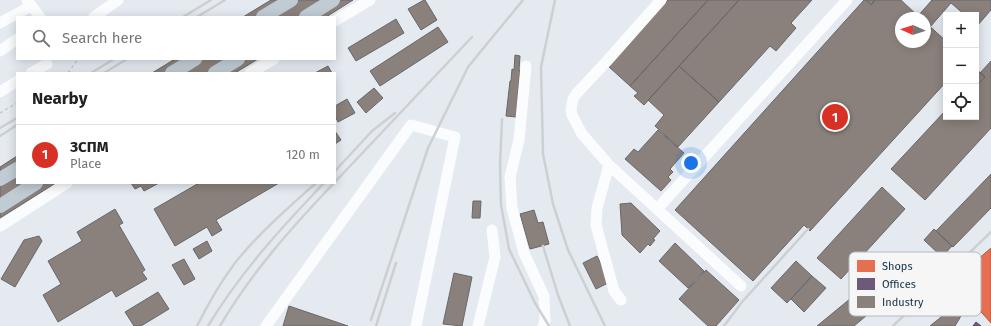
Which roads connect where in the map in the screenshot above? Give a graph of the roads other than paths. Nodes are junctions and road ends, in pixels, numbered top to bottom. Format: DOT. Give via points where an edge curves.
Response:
graph roads {
  1 [pos="118,0"];
  2 [pos="291,0"];
  3 [pos="334,0"];
  4 [pos="370,0"];
  5 [pos="661,0"];
  6 [pos="847,0"];
  7 [pos="29,3"];
  8 [pos="39,16"];
  9 [pos="95,16"];
  10 [pos="266,16"];
  11 [pos="308,16"];
  12 [pos="336,21"];
  13 [pos="0,23"];
  14 [pos="16,40"];
  15 [pos="0,51"];
  16 [pos="193,60"];
  17 [pos="236,60"];
  18 [pos="272,60"];
  19 [pos="47,64"];
  20 [pos="526,66"];
  21 [pos="33,72"];
  22 [pos="174,72"];
  23 [pos="217,72"];
  24 [pos="252,72"];
  25 [pos="16,82"];
  26 [pos="0,92"];
  27 [pos="609,165"];
  28 [pos="16,169"];
  29 [pos="0,179"];
  30 [pos="34,184"];
  31 [pos="65,184"];
  32 [pos="0,206"];
  33 [pos="657,209"];
  34 [pos="0,226"];
  35 [pos="492,230"];
  36 [pos="741,286"];
  37 [pos="621,300"];
  38 [pos="266,326"];
  39 [pos="416,326"];
  40 [pos="478,326"];
  41 [pos="544,326"];
  1 -- 9 [label="street"];
  2 -- 10 [label="main road"];
  3 -- 11 [label="main road"];
  4 -- 12 [label="street"];
  5 -- 27 [label="street" via="573,99 571,108 576,125"];
  6 -- 33 [label="street"];
  7 -- 8 [label="street"];
  7 -- 13 [label="street"];
  14 -- 15 [label="street"];
  16 -- 22 [label="main road"];
  17 -- 23 [label="main road"];
  18 -- 24 [label="street"];
  19 -- 21 [label="street"];
  20 -- 41 [label="street" via="519,140 510,177 512,208 524,253 544,296"];
  25 -- 26 [label="street"];
  27 -- 33 [label="street"];
  27 -- 37 [label="street" via="597,208 596,225 614,291"];
  28 -- 29 [label="main road"];
  30 -- 32 [label="main road"];
  31 -- 34 [label="street"];
  33 -- 36 [label="street"];
  35 -- 40 [label="street" via="495,258"];
  38 -- 39 [label="street" via="411,125 455,136"];
}
